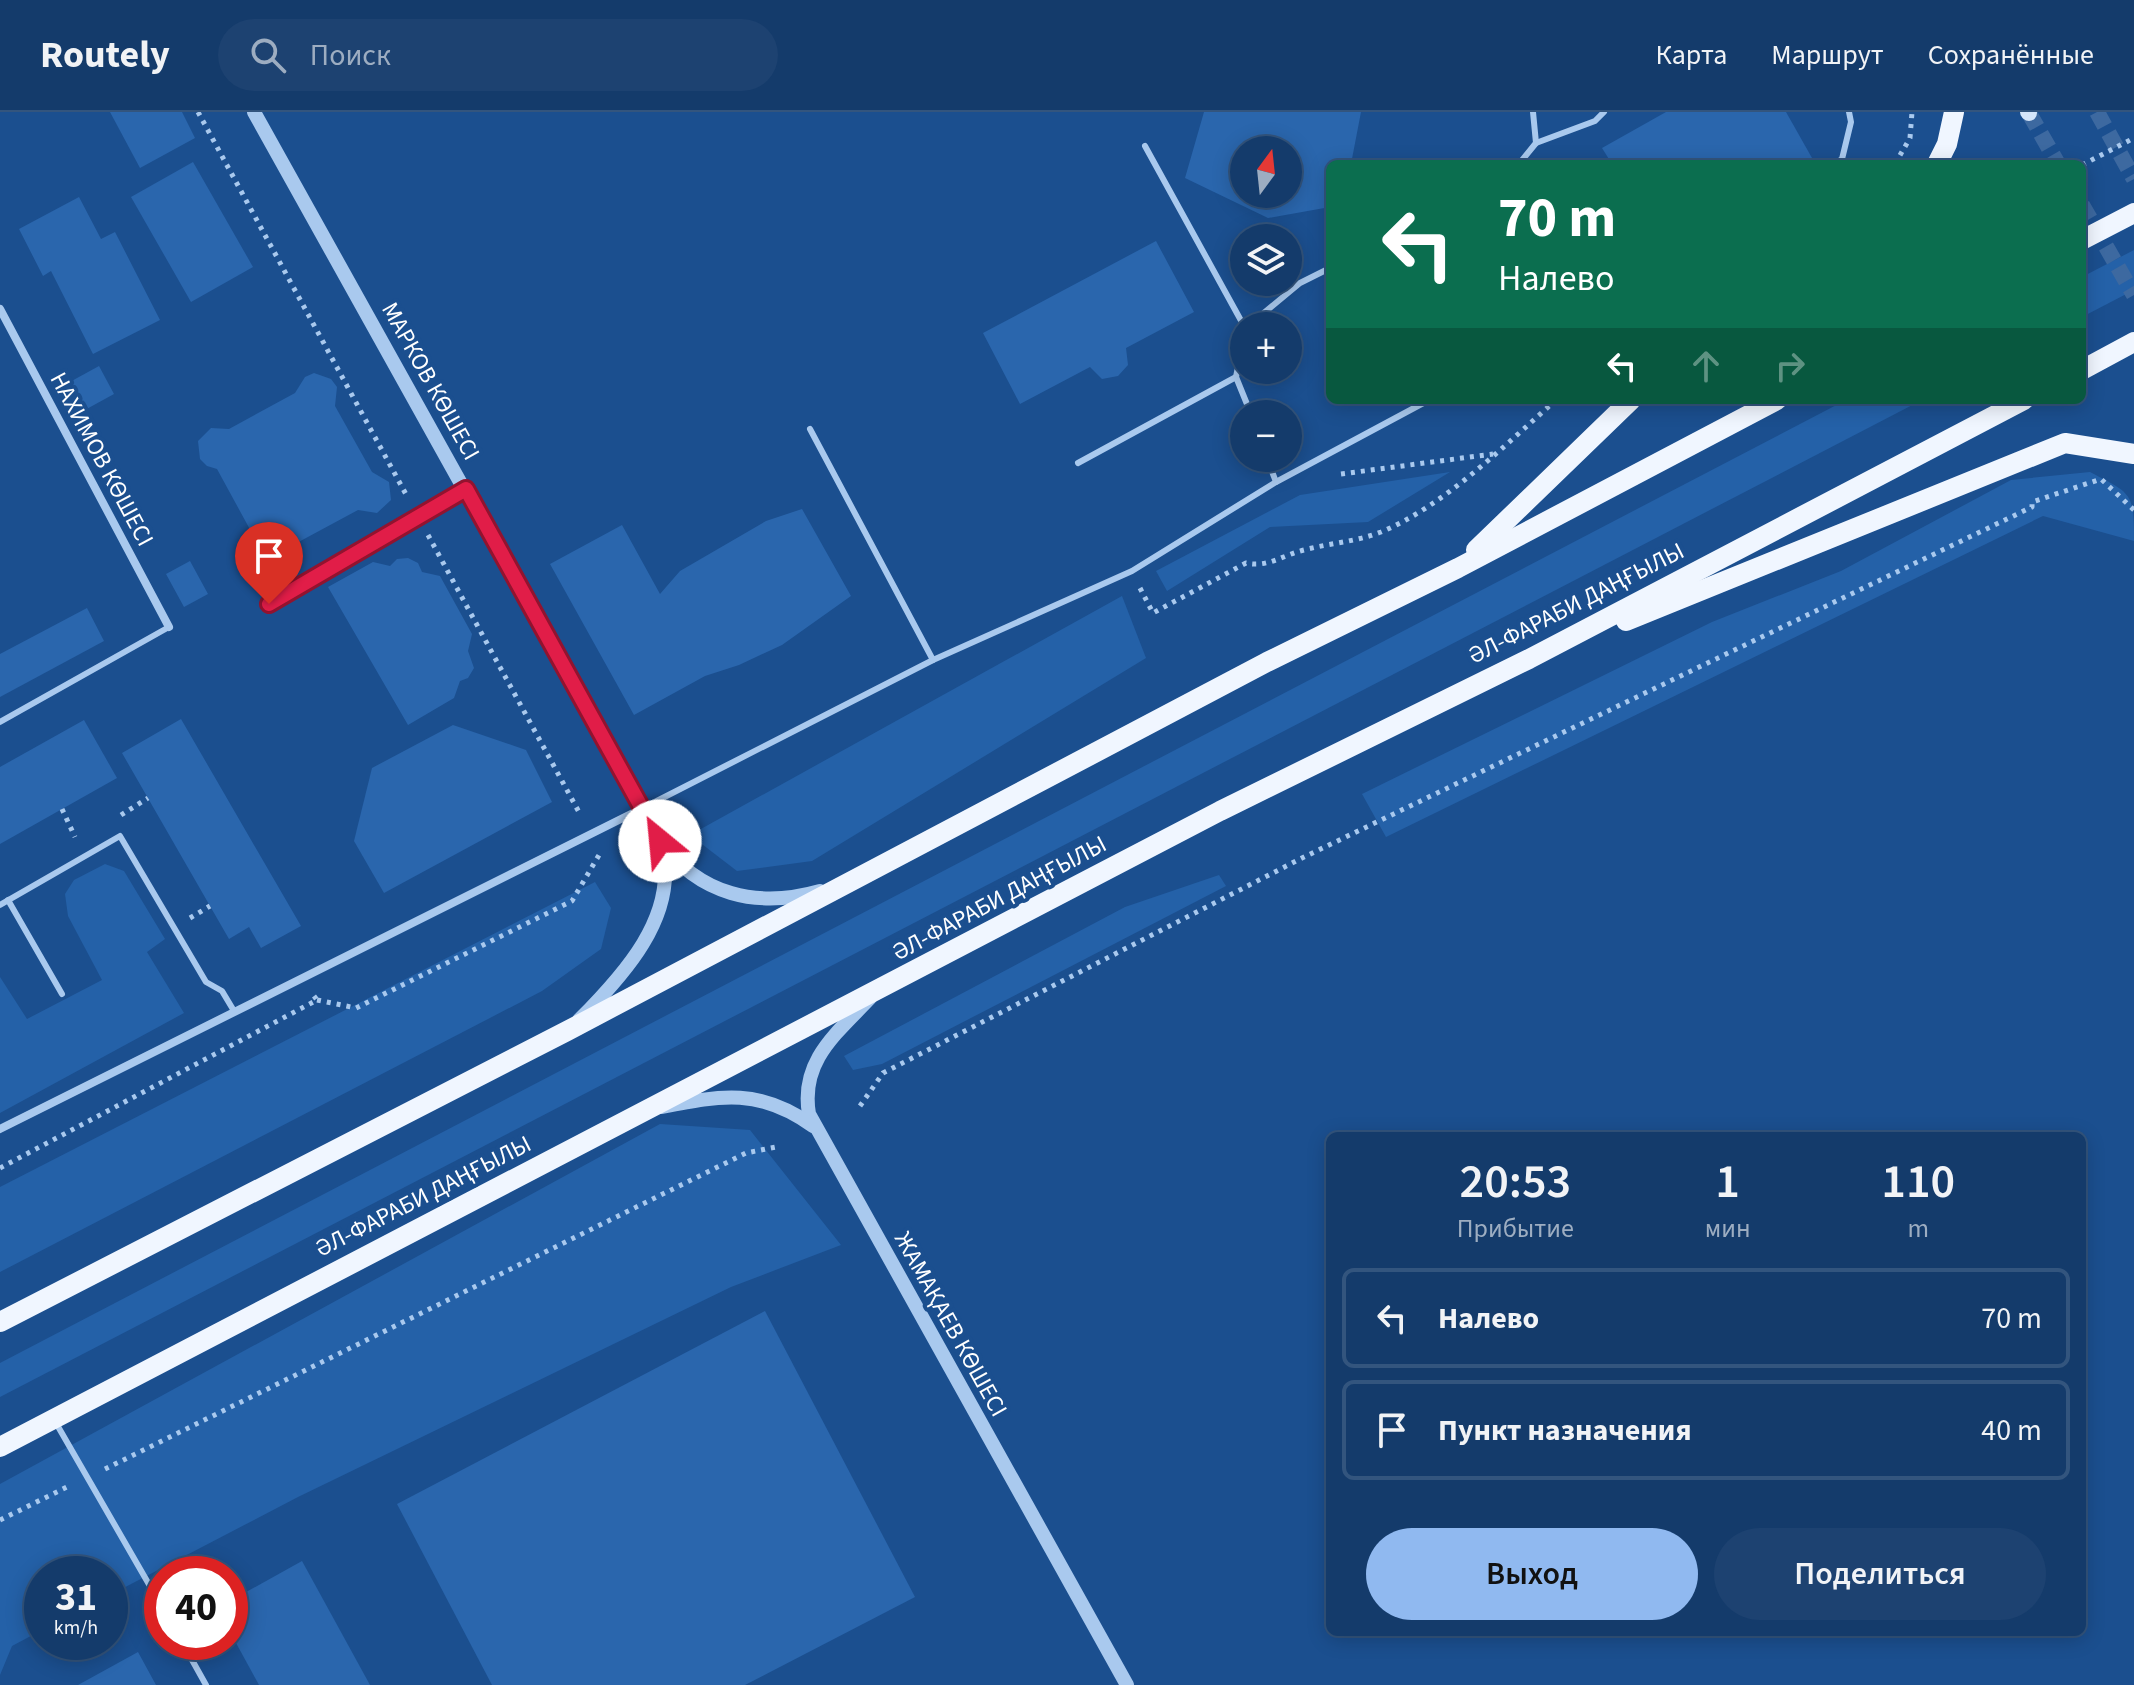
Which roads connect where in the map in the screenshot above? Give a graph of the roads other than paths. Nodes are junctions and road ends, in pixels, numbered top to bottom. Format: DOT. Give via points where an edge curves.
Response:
graph roads {
  1 [pos="254,112"];
  2 [pos="1533,112"];
  3 [pos="1604,112"];
  4 [pos="1849,112"];
  5 [pos="1954,112"];
  6 [pos="1536,143"];
  7 [pos="1145,146"];
  8 [pos="1522,160"];
  9 [pos="1841,160"];
  10 [pos="1939,160"];
  11 [pos="2134,213"];
  12 [pos="2086,238"];
  13 [pos="1326,270"];
  14 [pos="0,309"];
  15 [pos="1238,312"];
  16 [pos="1264,312"];
  17 [pos="2134,342"];
  18 [pos="2086,368"];
  19 [pos="1230,380"];
  20 [pos="1422,404"];
  21 [pos="1627,404"];
  22 [pos="1769,404"];
  23 [pos="2016,404"];
  24 [pos="810,429"];
  25 [pos="2134,454"];
  26 [pos="1078,463"];
  27 [pos="1272,472"];
  28 [pos="1276,482"];
  29 [pos="466,489"];
  30 [pos="1458,568"];
  31 [pos="269,604"];
  32 [pos="169,627"];
  33 [pos="1529,659"];
  34 [pos="933,660"];
  35 [pos="0,722"];
  36 [pos="643,808"];
  37 [pos="660,841"];
  38 [pos="851,882"];
  39 [pos="8,900"];
  40 [pos="0,905"];
  41 [pos="877,991"];
  42 [pos="62,994"];
  43 [pos="234,1011"];
  44 [pos="567,1031"];
  45 [pos="644,1111"];
  46 [pos="817,1128"];
  47 [pos="0,1129"];
  48 [pos="0,1322"];
  49 [pos="53,1419"];
  50 [pos="0,1447"];
  51 [pos="144,1575"];
  52 [pos="192,1660"];
  53 [pos="206,1685"];
  54 [pos="1127,1685"];
  1 -- 29 [label="street, МАРКОВ КӨШЕСІ"];
  2 -- 6 [label="lane"];
  3 -- 6 [label="lane" via="1595,121"];
  4 -- 9 [label="lane"];
  5 -- 10 [label="main road"];
  6 -- 8 [label="lane"];
  7 -- 15 [label="lane"];
  11 -- 12 [label="main road"];
  13 -- 16 [label="lane"];
  14 -- 32 [label="street, НАХИМОВ КӨШЕСІ"];
  17 -- 18 [label="main road"];
  19 -- 26 [label="lane"];
  20 -- 28 [label="lane"];
  21 -- 30 [label="main road"];
  22 -- 30 [label="main road"];
  23 -- 33 [label="main road, ӘЛ-ФАРАБИ ДАҢҒЫЛЫ"];
  24 -- 34 [label="lane"];
  25 -- 33 [label="main road" via="2065,443"];
  27 -- 28 [label="lane"];
  28 -- 34 [label="lane" via="1132,571"];
  29 -- 31 [label="lane"];
  29 -- 36 [label="street, МАРКОВ КӨШЕСІ"];
  30 -- 38 [label="main road" via="1267,662"];
  32 -- 35 [label="lane"];
  33 -- 41 [label="main road, ӘЛ-ФАРАБИ ДАҢҒЫЛЫ" via="1220,811"];
  34 -- 36 [label="lane"];
  36 -- 37 [label="street, МАРКОВ КӨШЕСІ"];
  36 -- 43 [label="street"];
  37 -- 38 [label="street" via="693,876 711,888 740,895 806,895"];
  37 -- 44 [label="street" via="666,879 652,928 603,996"];
  38 -- 44 [label="main road"];
  39 -- 40 [label="lane"];
  39 -- 42 [label="lane"];
  39 -- 43 [label="lane" via="120,836 206,982 222,991"];
  41 -- 45 [label="main road, ӘЛ-ФАРАБИ ДАҢҒЫЛЫ"];
  41 -- 46 [label="street, ЖАМАҚАЕВ КӨШЕСІ" via="812,1065 805,1092"];
  43 -- 47 [label="street"];
  44 -- 48 [label="main road"];
  45 -- 46 [label="street" via="721,1095 755,1097"];
  45 -- 49 [label="main road, ӘЛ-ФАРАБИ ДАҢҒЫЛЫ"];
  46 -- 54 [label="street, ЖАМАҚАЕВ КӨШЕСІ"];
  49 -- 50 [label="main road, ӘЛ-ФАРАБИ ДАҢҒЫЛЫ"];
  49 -- 51 [label="lane"];
  52 -- 53 [label="lane"];
}
